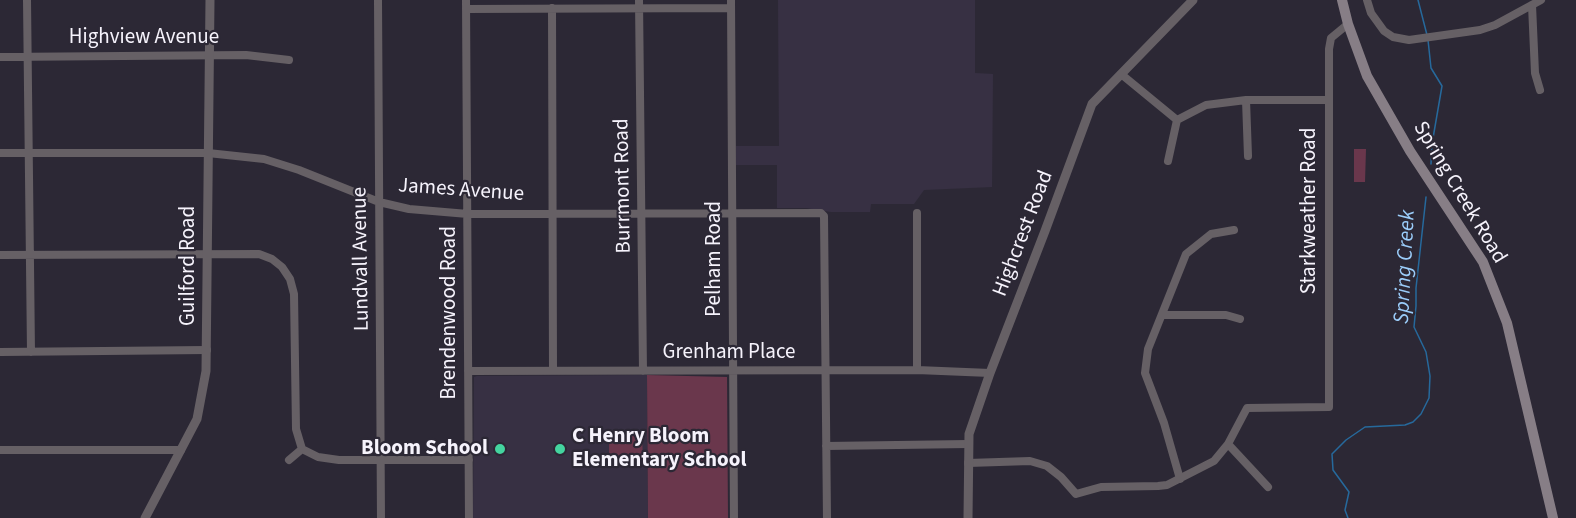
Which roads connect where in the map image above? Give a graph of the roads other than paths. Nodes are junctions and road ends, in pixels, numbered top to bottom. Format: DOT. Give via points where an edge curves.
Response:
graph roads {
  1 [pos="27,0"];
  2 [pos="210,0"];
  3 [pos="378,0"];
  4 [pos="1193,0"];
  5 [pos="1342,0"];
  6 [pos="1367,0"];
  7 [pos="1541,0"];
  8 [pos="466,4"];
  9 [pos="639,4"];
  10 [pos="731,4"];
  11 [pos="1532,5"];
  12 [pos="552,8"];
  13 [pos="1348,24"];
  14 [pos="208,55"];
  15 [pos="0,57"];
  16 [pos="26,57"];
  17 [pos="289,60"];
  18 [pos="1121,74"];
  19 [pos="1540,90"];
  20 [pos="1246,100"];
  21 [pos="1328,100"];
  22 [pos="1178,120"];
  23 [pos="0,153"];
  24 [pos="208,153"];
  25 [pos="29,154"];
  26 [pos="1248,156"];
  27 [pos="1168,161"];
  28 [pos="379,202"];
  29 [pos="642,213"];
  30 [pos="733,213"];
  31 [pos="917,213"];
  32 [pos="468,214"];
  33 [pos="553,214"];
  34 [pos="1233,230"];
  35 [pos="207,254"];
  36 [pos="0,255"];
  37 [pos="30,255"];
  38 [pos="1162,315"];
  39 [pos="1240,319"];
  40 [pos="207,350"];
  41 [pos="0,352"];
  42 [pos="31,352"];
  43 [pos="917,370"];
  44 [pos="468,371"];
  45 [pos="554,371"];
  46 [pos="643,371"];
  47 [pos="733,371"];
  48 [pos="826,371"];
  49 [pos="990,373"];
  50 [pos="968,444"];
  51 [pos="1228,444"];
  52 [pos="826,446"];
  53 [pos="302,449"];
  54 [pos="0,450"];
  55 [pos="182,450"];
  56 [pos="289,460"];
  57 [pos="382,460"];
  58 [pos="469,460"];
  59 [pos="968,463"];
  60 [pos="1180,479"];
  61 [pos="1268,487"];
  62 [pos="145,518"];
  63 [pos="381,518"];
  64 [pos="470,518"];
  65 [pos="734,518"];
  66 [pos="827,518"];
  67 [pos="968,518"];
  68 [pos="1553,518"];
  1 -- 16 [label="street"];
  2 -- 14 [label="street, Guilford Road"];
  3 -- 28 [label="street, Lundvall Avenue"];
  4 -- 18 [label="street, Highcrest Road"];
  5 -- 13 [label="main road, Spring Creek Road"];
  6 -- 11 [label="street" via="1384,31 1401,39 1480,30"];
  7 -- 11 [label="street"];
  8 -- 12 [label="street"];
  8 -- 32 [label="street, Brendenwood Road"];
  9 -- 10 [label="street"];
  9 -- 12 [label="street"];
  9 -- 29 [label="street, Burrmont Road"];
  10 -- 30 [label="street, Pelham Road"];
  11 -- 19 [label="street" via="1535,73"];
  12 -- 33 [label="street"];
  13 -- 21 [label="street, Starkweather Road" via="1330,38"];
  13 -- 68 [label="main road, Spring Creek Road" via="1366,76 1483,262 1507,323"];
  14 -- 16 [label="street, Highview Avenue"];
  14 -- 17 [label="street, Highview Avenue"];
  14 -- 24 [label="street, Guilford Road"];
  15 -- 16 [label="street, Highview Avenue"];
  16 -- 25 [label="street"];
  18 -- 22 [label="street"];
  18 -- 49 [label="street, Highcrest Road" via="1092,104"];
  20 -- 21 [label="street"];
  20 -- 22 [label="street" via="1206,105"];
  20 -- 26 [label="street"];
  21 -- 51 [label="street, Starkweather Road" via="1329,407 1247,408"];
  22 -- 27 [label="street"];
  23 -- 25 [label="street, James Avenue"];
  24 -- 25 [label="street, James Avenue"];
  24 -- 28 [label="street, James Avenue" via="264,159"];
  24 -- 35 [label="street, Guilford Road"];
  25 -- 37 [label="street"];
  28 -- 32 [label="street, James Avenue"];
  28 -- 57 [label="street, Lundvall Avenue"];
  29 -- 30 [label="street, James Avenue"];
  29 -- 33 [label="street, James Avenue"];
  29 -- 46 [label="street, Burrmont Road"];
  30 -- 47 [label="street, Pelham Road"];
  30 -- 48 [label="street, James Avenue" via="824,216"];
  31 -- 43 [label="street"];
  32 -- 33 [label="street, James Avenue"];
  32 -- 44 [label="street, Brendenwood Road"];
  33 -- 45 [label="street"];
  34 -- 38 [label="street" via="1211,234 1186,254"];
  35 -- 37 [label="street"];
  35 -- 40 [label="street, Guilford Road"];
  35 -- 53 [label="street" via="259,254 282,267 290,279 294,294 296,429"];
  36 -- 37 [label="street"];
  37 -- 42 [label="street"];
  38 -- 39 [label="street" via="1226,315"];
  38 -- 60 [label="street" via="1148,349 1145,373"];
  40 -- 42 [label="street"];
  40 -- 55 [label="street, Guilford Road" via="197,419"];
  41 -- 42 [label="street"];
  43 -- 48 [label="street, Grenham Place"];
  43 -- 49 [label="street, Grenham Place"];
  44 -- 45 [label="street, Grenham Place"];
  44 -- 58 [label="street, Brendenwood Road"];
  45 -- 46 [label="street, Grenham Place"];
  46 -- 47 [label="street, Grenham Place"];
  47 -- 48 [label="street, Grenham Place"];
  47 -- 65 [label="street, Pelham Road"];
  48 -- 52 [label="street"];
  49 -- 50 [label="street, Highcrest Road"];
  50 -- 52 [label="street"];
  50 -- 59 [label="street, Highcrest Road"];
  51 -- 60 [label="street" via="1214,461"];
  51 -- 61 [label="street"];
  52 -- 66 [label="street"];
  53 -- 56 [label="street"];
  53 -- 57 [label="street" via="318,457 339,460"];
  54 -- 55 [label="street"];
  55 -- 62 [label="street, Guilford Road"];
  57 -- 58 [label="street"];
  57 -- 63 [label="street, Lundvall Avenue"];
  58 -- 64 [label="street, Brendenwood Road"];
  59 -- 60 [label="street" via="1030,461 1047,466 1076,494 1101,487 1158,486"];
  59 -- 67 [label="street, Highcrest Road"];
}
